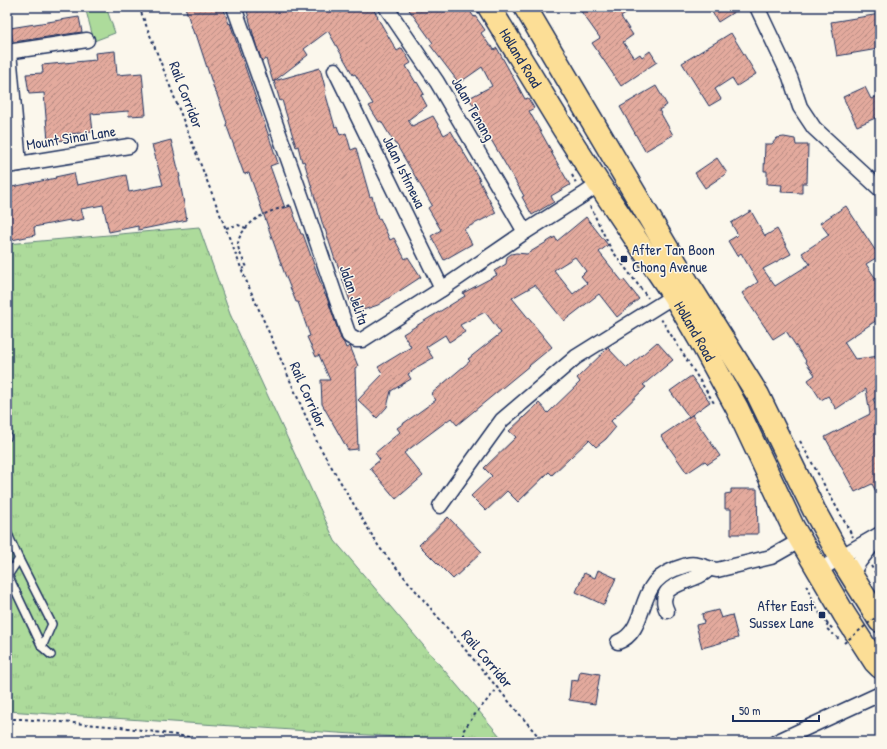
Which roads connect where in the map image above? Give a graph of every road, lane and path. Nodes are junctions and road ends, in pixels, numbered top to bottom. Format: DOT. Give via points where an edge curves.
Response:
graph roads {
  1 [pos="140,7"];
  2 [pos="234,7"];
  3 [pos="386,7"];
  4 [pos="489,7"];
  5 [pos="525,7"];
  6 [pos="757,7"];
  7 [pos="87,40"];
  8 [pos="8,52"];
  9 [pos="335,70"];
  10 [pos="129,146"];
  11 [pos="13,165"];
  12 [pos="569,169"];
  13 [pos="879,184"];
  14 [pos="591,190"];
  15 [pos="303,201"];
  16 [pos="226,228"];
  17 [pos="246,228"];
  18 [pos="525,232"];
  19 [pos="242,269"];
  20 [pos="442,289"];
  21 [pos="681,291"];
  22 [pos="654,308"];
  23 [pos="715,404"];
  24 [pos="440,506"];
  25 [pos="7,532"];
  26 [pos="880,535"];
  27 [pos="801,540"];
  28 [pos="840,557"];
  29 [pos="19,560"];
  30 [pos="709,569"];
  31 [pos="851,575"];
  32 [pos="8,576"];
  33 [pos="812,577"];
  34 [pos="667,611"];
  35 [pos="880,614"];
  36 [pos="880,621"];
  37 [pos="618,642"];
  38 [pos="42,647"];
  39 [pos="51,656"];
  40 [pos="880,667"];
  41 [pos="498,688"];
  42 [pos="880,694"];
  43 [pos="7,719"];
  44 [pos="223,742"];
  45 [pos="466,742"];
  46 [pos="543,742"];
  47 [pos="776,742"];
  1 -- 16 [label="path, Rail Corridor"];
  2 -- 15 [label="street, Jalan Jelita"];
  3 -- 18 [label="street, Jalan Tenang" via="437,82"];
  4 -- 14 [label="main road, Holland Road" via="563,128"];
  5 -- 21 [label="main road, Holland Road"];
  6 -- 13 [label="street" via="790,77 800,107 814,128"];
  7 -- 8 [label="street, Mount Sinai Lane"];
  8 -- 11 [label="street, Mount Sinai Lane"];
  9 -- 20 [label="street, Jalan Istimewa"];
  10 -- 11 [label="street, Mount Sinai Lane"];
  12 -- 14 [label="path"];
  14 -- 18 [label="street, Jalan Jelita"];
  14 -- 21 [label="main road, Holland Road"];
  14 -- 22 [label="path" via="592,208 611,249"];
  15 -- 17 [label="path" via="260,216"];
  15 -- 20 [label="street, Jalan Jelita" via="349,336 362,340"];
  16 -- 17 [label="path" via="238,225"];
  16 -- 19 [label="path, Rail Corridor"];
  17 -- 19 [label="path" via="238,243 247,267"];
  18 -- 20 [label="street, Jalan Jelita"];
  19 -- 41 [label="path, Rail Corridor" via="318,444 379,547"];
  21 -- 22 [label="street"];
  21 -- 27 [label="main road, Holland Road" via="701,342 737,408"];
  21 -- 28 [label="main road, Holland Road" via="758,395"];
  22 -- 23 [label="path"];
  22 -- 24 [label="street" via="576,357 502,420"];
  25 -- 29 [label="lane"];
  26 -- 28 [label="street"];
  26 -- 31 [label="street"];
  27 -- 30 [label="street" via="771,557 717,570"];
  27 -- 33 [label="main road, Holland Road"];
  28 -- 31 [label="main road, Holland Road"];
  28 -- 33 [label="street"];
  29 -- 32 [label="lane"];
  29 -- 38 [label="lane" via="52,624"];
  30 -- 34 [label="street" via="670,589 664,599"];
  30 -- 37 [label="street" via="701,565 687,564 658,579 651,588 632,631 625,640"];
  31 -- 36 [label="main road, Holland Road"];
  32 -- 38 [label="lane"];
  33 -- 35 [label="path, bridge" via="820,614 827,624 826,628 845,643"];
  33 -- 40 [label="main road, Holland Road" via="844,614"];
  38 -- 39 [label="lane"];
  41 -- 45 [label="path" via="463,731"];
  41 -- 46 [label="path, Rail Corridor"];
  42 -- 47 [label="street"];
  43 -- 44 [label="path" via="121,727"];
}
